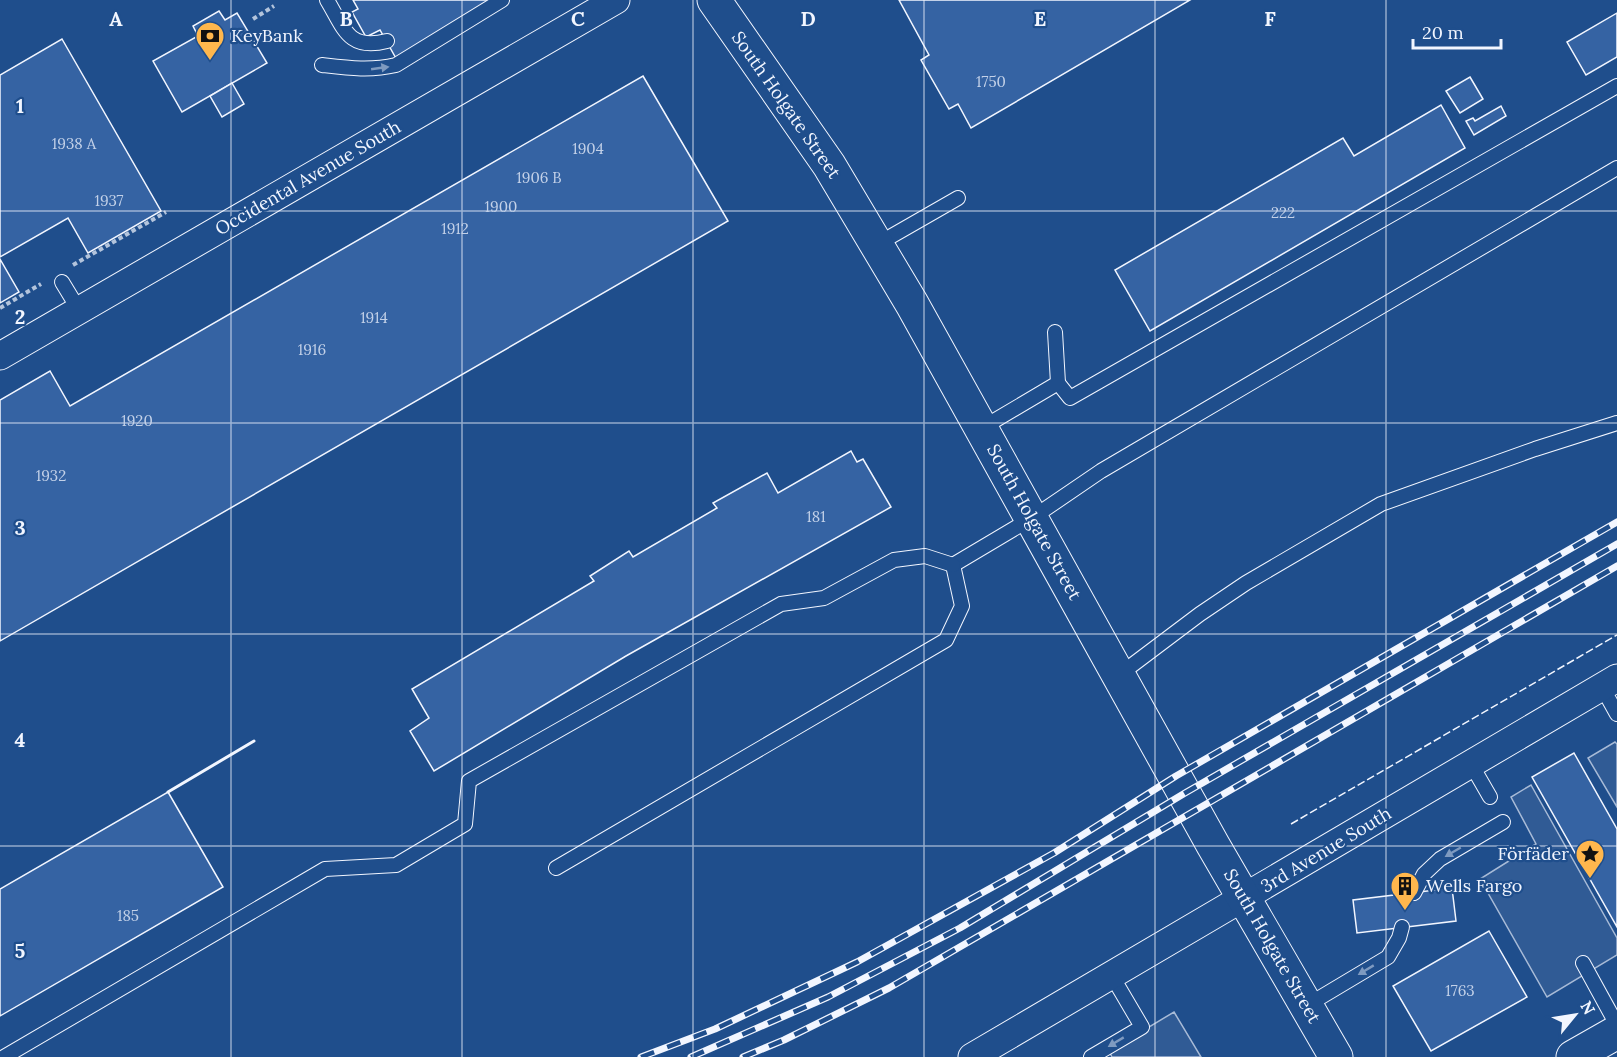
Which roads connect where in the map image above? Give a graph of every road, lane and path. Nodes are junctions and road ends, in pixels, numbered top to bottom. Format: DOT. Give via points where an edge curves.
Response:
graph roads {
  1 [pos="327,0"];
  2 [pos="502,0"];
  3 [pos="616,0"];
  4 [pos="714,0"];
  5 [pos="274,6"];
  6 [pos="253,19"];
  7 [pos="387,41"];
  8 [pos="322,65"];
  9 [pos="1617,86"];
  10 [pos="1617,168"];
  11 [pos="958,198"];
  12 [pos="166,212"];
  13 [pos="876,245"];
  14 [pos="68,269"];
  15 [pos="55,281"];
  16 [pos="0,308"];
  17 [pos="79,310"];
  18 [pos="1055,332"];
  19 [pos="0,356"];
  20 [pos="1058,383"];
  21 [pos="1617,423"];
  22 [pos="982,428"];
  23 [pos="1032,518"];
  24 [pos="953,565"];
  25 [pos="1119,675"];
  26 [pos="1610,682"];
  27 [pos="1617,714"];
  28 [pos="1471,764"];
  29 [pos="1490,797"];
  30 [pos="1503,822"];
  31 [pos="556,868"];
  32 [pos="1414,893"];
  33 [pos="1244,898"];
  34 [pos="1402,927"];
  35 [pos="1583,963"];
  36 [pos="1112,976"];
  37 [pos="1306,1006"];
  38 [pos="1617,1025"];
  39 [pos="1617,1032"];
  40 [pos="4,1057"];
  41 [pos="972,1057"];
  42 [pos="1091,1057"];
  43 [pos="1336,1057"];
  44 [pos="1573,1057"];
  1 -- 7 [label="lane" via="350,37 363,44"];
  8 -- 2 [label="lane, one-way" via="358,70 396,65"];
  3 -- 17 [label="street, Occidental Avenue South"];
  4 -- 13 [label="main road, South Holgate Street" via="829,165"];
  5 -- 6 [label="path"];
  9 -- 20 [label="lane" via="1070,398"];
  10 -- 23 [label="lane" via="1101,471"];
  11 -- 13 [label="lane"];
  12 -- 14 [label="path"];
  13 -- 22 [label="main road, South Holgate Street"];
  15 -- 16 [label="path"];
  15 -- 17 [label="lane"];
  17 -- 19 [label="street, Occidental Avenue South"];
  18 -- 20 [label="lane"];
  20 -- 22 [label="lane"];
  21 -- 25 [label="lane" via="1381,504 1246,583"];
  22 -- 23 [label="main road, South Holgate Street"];
  23 -- 24 [label="lane"];
  23 -- 25 [label="main road, South Holgate Street"];
  24 -- 31 [label="lane" via="962,606 946,640"];
  24 -- 40 [label="lane" via="925,556 894,560 824,598 781,604 469,782 465,824 396,865 325,869"];
  25 -- 33 [label="main road, South Holgate Street"];
  26 -- 27 [label="lane"];
  26 -- 28 [label="street, 3rd Avenue South"];
  28 -- 29 [label="lane"];
  28 -- 33 [label="street, 3rd Avenue South"];
  30 -- 32 [label="lane, one-way" via="1440,859 1424,874"];
  33 -- 36 [label="street, 3rd Avenue South"];
  33 -- 37 [label="main road, South Holgate Street"];
  34 -- 37 [label="lane, one-way" via="1388,957"];
  35 -- 38 [label="lane"];
  36 -- 41 [label="street, 3rd Avenue South"];
  36 -- 42 [label="lane, one-way" via="1142,1027"];
  37 -- 43 [label="main road, South Holgate Street"];
  39 -- 44 [label="main road"];
}
